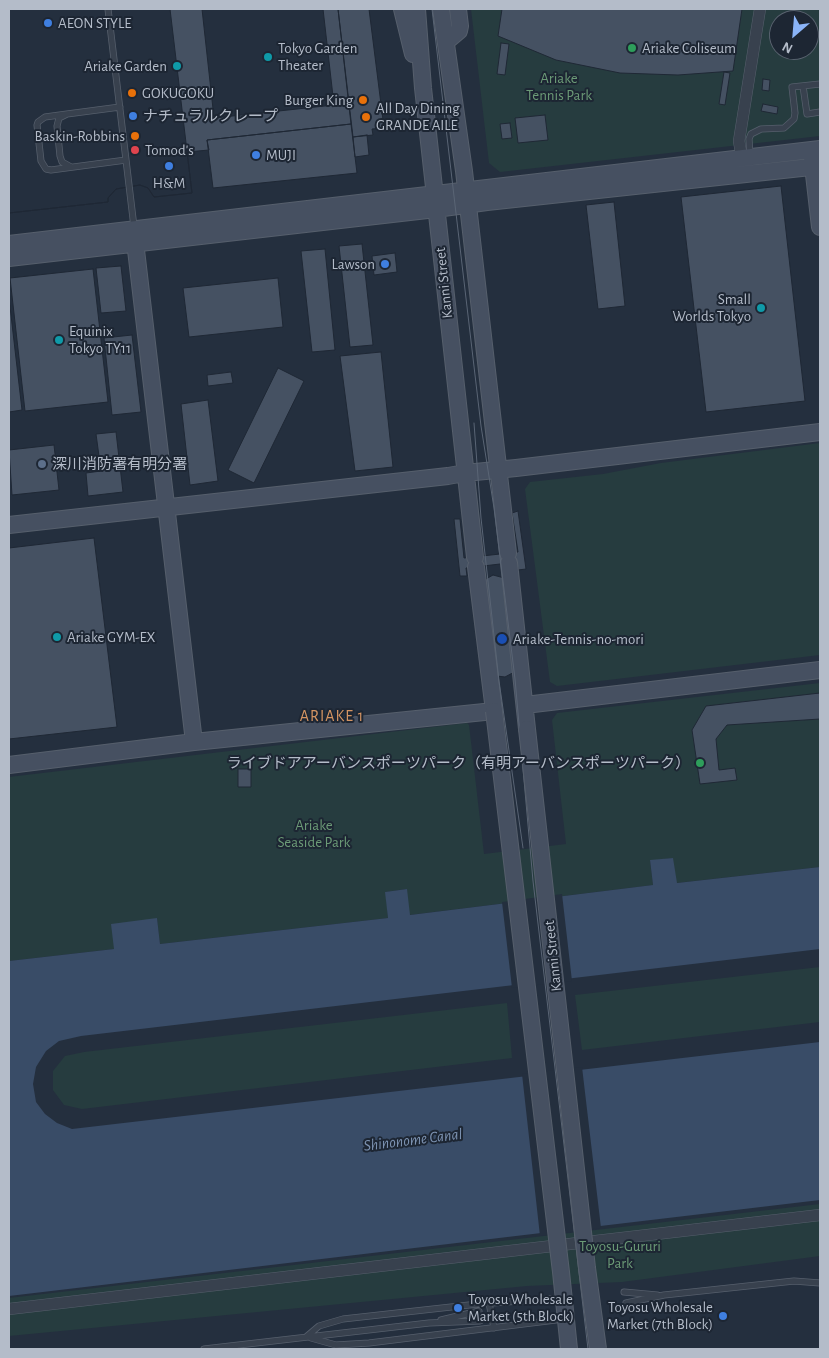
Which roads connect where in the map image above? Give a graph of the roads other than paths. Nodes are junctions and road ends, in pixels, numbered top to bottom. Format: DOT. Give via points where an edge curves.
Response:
graph roads {
  1 [pos="108,9"];
  2 [pos="402,9"];
  3 [pos="417,9"];
  4 [pos="441,9"];
  5 [pos="458,9"];
  6 [pos="760,9"];
  7 [pos="446,42"];
  8 [pos="820,84"];
  9 [pos="803,86"];
  10 [pos="423,88"];
  11 [pos="120,107"];
  12 [pos="820,112"];
  13 [pos="67,114"];
  14 [pos="746,155"];
  15 [pos="816,158"];
  16 [pos="126,160"];
  17 [pos="72,167"];
  18 [pos="467,198"];
  19 [pos="435,202"];
  20 [pos="820,227"];
  21 [pos="135,237"];
  22 [pos="9,244"];
  23 [pos="9,258"];
  24 [pos="820,432"];
  25 [pos="498,470"];
  26 [pos="465,473"];
  27 [pos="167,506"];
  28 [pos="9,525"];
  29 [pos="820,670"];
  30 [pos="525,705"];
  31 [pos="494,712"];
  32 [pos="194,742"];
  33 [pos="9,764"];
  34 [pos="820,1215"];
  35 [pos="820,1283"];
  36 [pos="624,1292"];
  37 [pos="664,1295"];
  38 [pos="564,1298"];
  39 [pos="489,1303"];
  40 [pos="626,1303"];
  41 [pos="9,1309"];
  42 [pos="479,1311"];
  43 [pos="566,1319"];
  44 [pos="480,1321"];
  45 [pos="429,1322"];
  46 [pos="494,1328"];
  47 [pos="306,1337"];
  48 [pos="204,1349"];
  49 [pos="569,1349"];
  50 [pos="598,1349"];
  1 -- 11 [label="lane"];
  2 -- 10 [label="street"];
  3 -- 10 [label="street, Kanni Street"];
  4 -- 7 [label="street, Kanni Street"];
  5 -- 7 [label="street" via="459,31"];
  6 -- 14 [label="street" via="739,140"];
  7 -- 18 [label="street, Kanni Street"];
  8 -- 9 [label="lane"];
  9 -- 12 [label="lane" via="807,114"];
  9 -- 14 [label="lane" via="792,87 794,119 784,128 761,129 751,134"];
  10 -- 19 [label="street, Kanni Street"];
  11 -- 13 [label="lane"];
  11 -- 16 [label="lane"];
  13 -- 17 [label="lane" via="59,118 56,126 62,162"];
  13 -- 17 [label="lane" via="45,117 37,125 43,166 51,170"];
  14 -- 15 [label="street"];
  14 -- 18 [label="street"];
  15 -- 18 [label="street"];
  15 -- 20 [label="street"];
  16 -- 17 [label="lane"];
  16 -- 21 [label="lane"];
  18 -- 19 [label="street"];
  18 -- 25 [label="street, Kanni Street"];
  19 -- 21 [label="street"];
  19 -- 26 [label="street, Kanni Street"];
  21 -- 22 [label="street"];
  21 -- 23 [label="street"];
  21 -- 27 [label="street"];
  24 -- 25 [label="street"];
  25 -- 26 [label="street"];
  25 -- 30 [label="street, Kanni Street"];
  26 -- 27 [label="street"];
  26 -- 31 [label="street, Kanni Street"];
  27 -- 28 [label="street"];
  27 -- 32 [label="street"];
  29 -- 30 [label="street"];
  30 -- 50 [label="street, Kanni Street, bridge"];
  31 -- 32 [label="street"];
  31 -- 38 [label="street, Kanni Street, bridge"];
  32 -- 33 [label="street"];
  34 -- 41 [label="street"];
  35 -- 37 [label="lane" via="794,1281"];
  36 -- 37 [label="lane"];
  37 -- 40 [label="lane"];
  38 -- 39 [label="lane"];
  38 -- 43 [label="street, Kanni Street, bridge"];
  39 -- 46 [label="lane"];
  39 -- 47 [label="lane" via="342,1319 319,1326"];
  42 -- 45 [label="lane"];
  43 -- 46 [label="lane"];
  43 -- 49 [label="street, Kanni Street, bridge"];
  44 -- 45 [label="lane"];
  45 -- 47 [label="lane"];
  46 -- 47 [label="lane" via="336,1345"];
  47 -- 48 [label="lane"];
}
